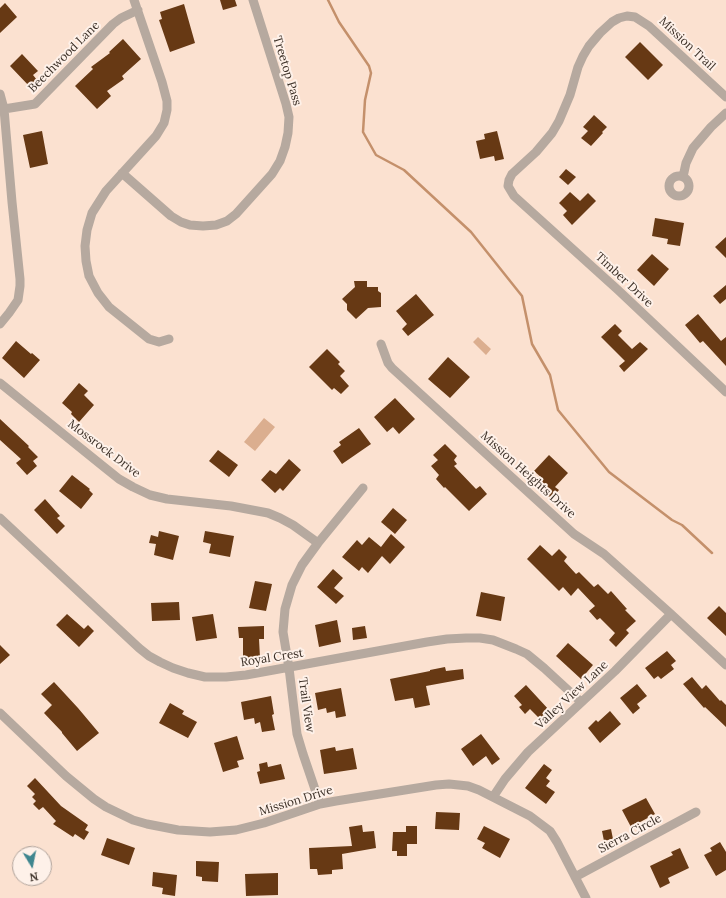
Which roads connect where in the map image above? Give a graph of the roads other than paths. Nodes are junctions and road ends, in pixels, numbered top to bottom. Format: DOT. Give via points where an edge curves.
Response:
graph roads {
  1 [pos="134,0"];
  2 [pos="253,0"];
  3 [pos="138,10"];
  4 [pos="0,94"];
  5 [pos="726,97"];
  6 [pos="4,109"];
  7 [pos="726,113"];
  8 [pos="122,174"];
  9 [pos="683,177"];
  10 [pos="508,186"];
  11 [pos="0,324"];
  12 [pos="169,339"];
  13 [pos="381,344"];
  14 [pos="0,383"];
  15 [pos="726,392"];
  16 [pos="363,488"];
  17 [pos="0,518"];
  18 [pos="318,543"];
  19 [pos="671,614"];
  20 [pos="726,665"];
  21 [pos="289,668"];
  22 [pos="581,702"];
  23 [pos="0,714"];
  24 [pos="493,797"];
  25 [pos="320,804"];
  26 [pos="696,812"];
  27 [pos="575,877"];
  28 [pos="586,898"];
  1 -- 3 [label="street"];
  2 -- 8 [label="street, Treetop Pass" via="288,117 285,147 272,174 227,221 203,226 190,225 170,216"];
  3 -- 6 [label="street, Beechwood Lane" via="113,24 35,104"];
  3 -- 8 [label="street" via="165,92 167,110 156,136"];
  4 -- 6 [label="street"];
  5 -- 10 [label="street, Mission Trail" via="649,26 635,17 618,18 589,46 578,66 559,121 536,152 512,174"];
  6 -- 11 [label="street" via="20,286 18,300"];
  7 -- 9 [label="street" via="693,148"];
  8 -- 12 [label="street" via="92,213 85,246 89,276 98,294 109,307 149,339 159,342"];
  10 -- 15 [label="street, Timber Drive" via="514,196"];
  13 -- 19 [label="street, Mission Heights Drive" via="392,368 574,534 604,554"];
  14 -- 18 [label="street, Mossrock Drive" via="114,475 133,487 167,499 244,507 268,513 292,525"];
  16 -- 18 [label="street, Trail View"];
  17 -- 21 [label="street, Royal Crest" via="139,648 160,662 205,677 246,675"];
  18 -- 21 [label="street, Trail View" via="302,564 288,596 283,632"];
  19 -- 20 [label="street, Mission Heights Drive"];
  19 -- 22 [label="street, Valley View Lane"];
  21 -- 22 [label="street, Royal Crest" via="447,639 487,639 527,654"];
  21 -- 25 [label="street, Trail View" via="299,743"];
  22 -- 24 [label="street, Valley View Lane" via="528,752"];
  23 -- 25 [label="street, Mission Drive" via="94,799 120,814 147,824 178,830 223,832 264,823"];
  24 -- 25 [label="street, Mission Drive" via="468,786 449,784"];
  24 -- 27 [label="street, Mission Drive" via="530,816 550,831"];
  26 -- 27 [label="street, Sierra Circle"];
  27 -- 28 [label="street, Mission Drive"];
}
